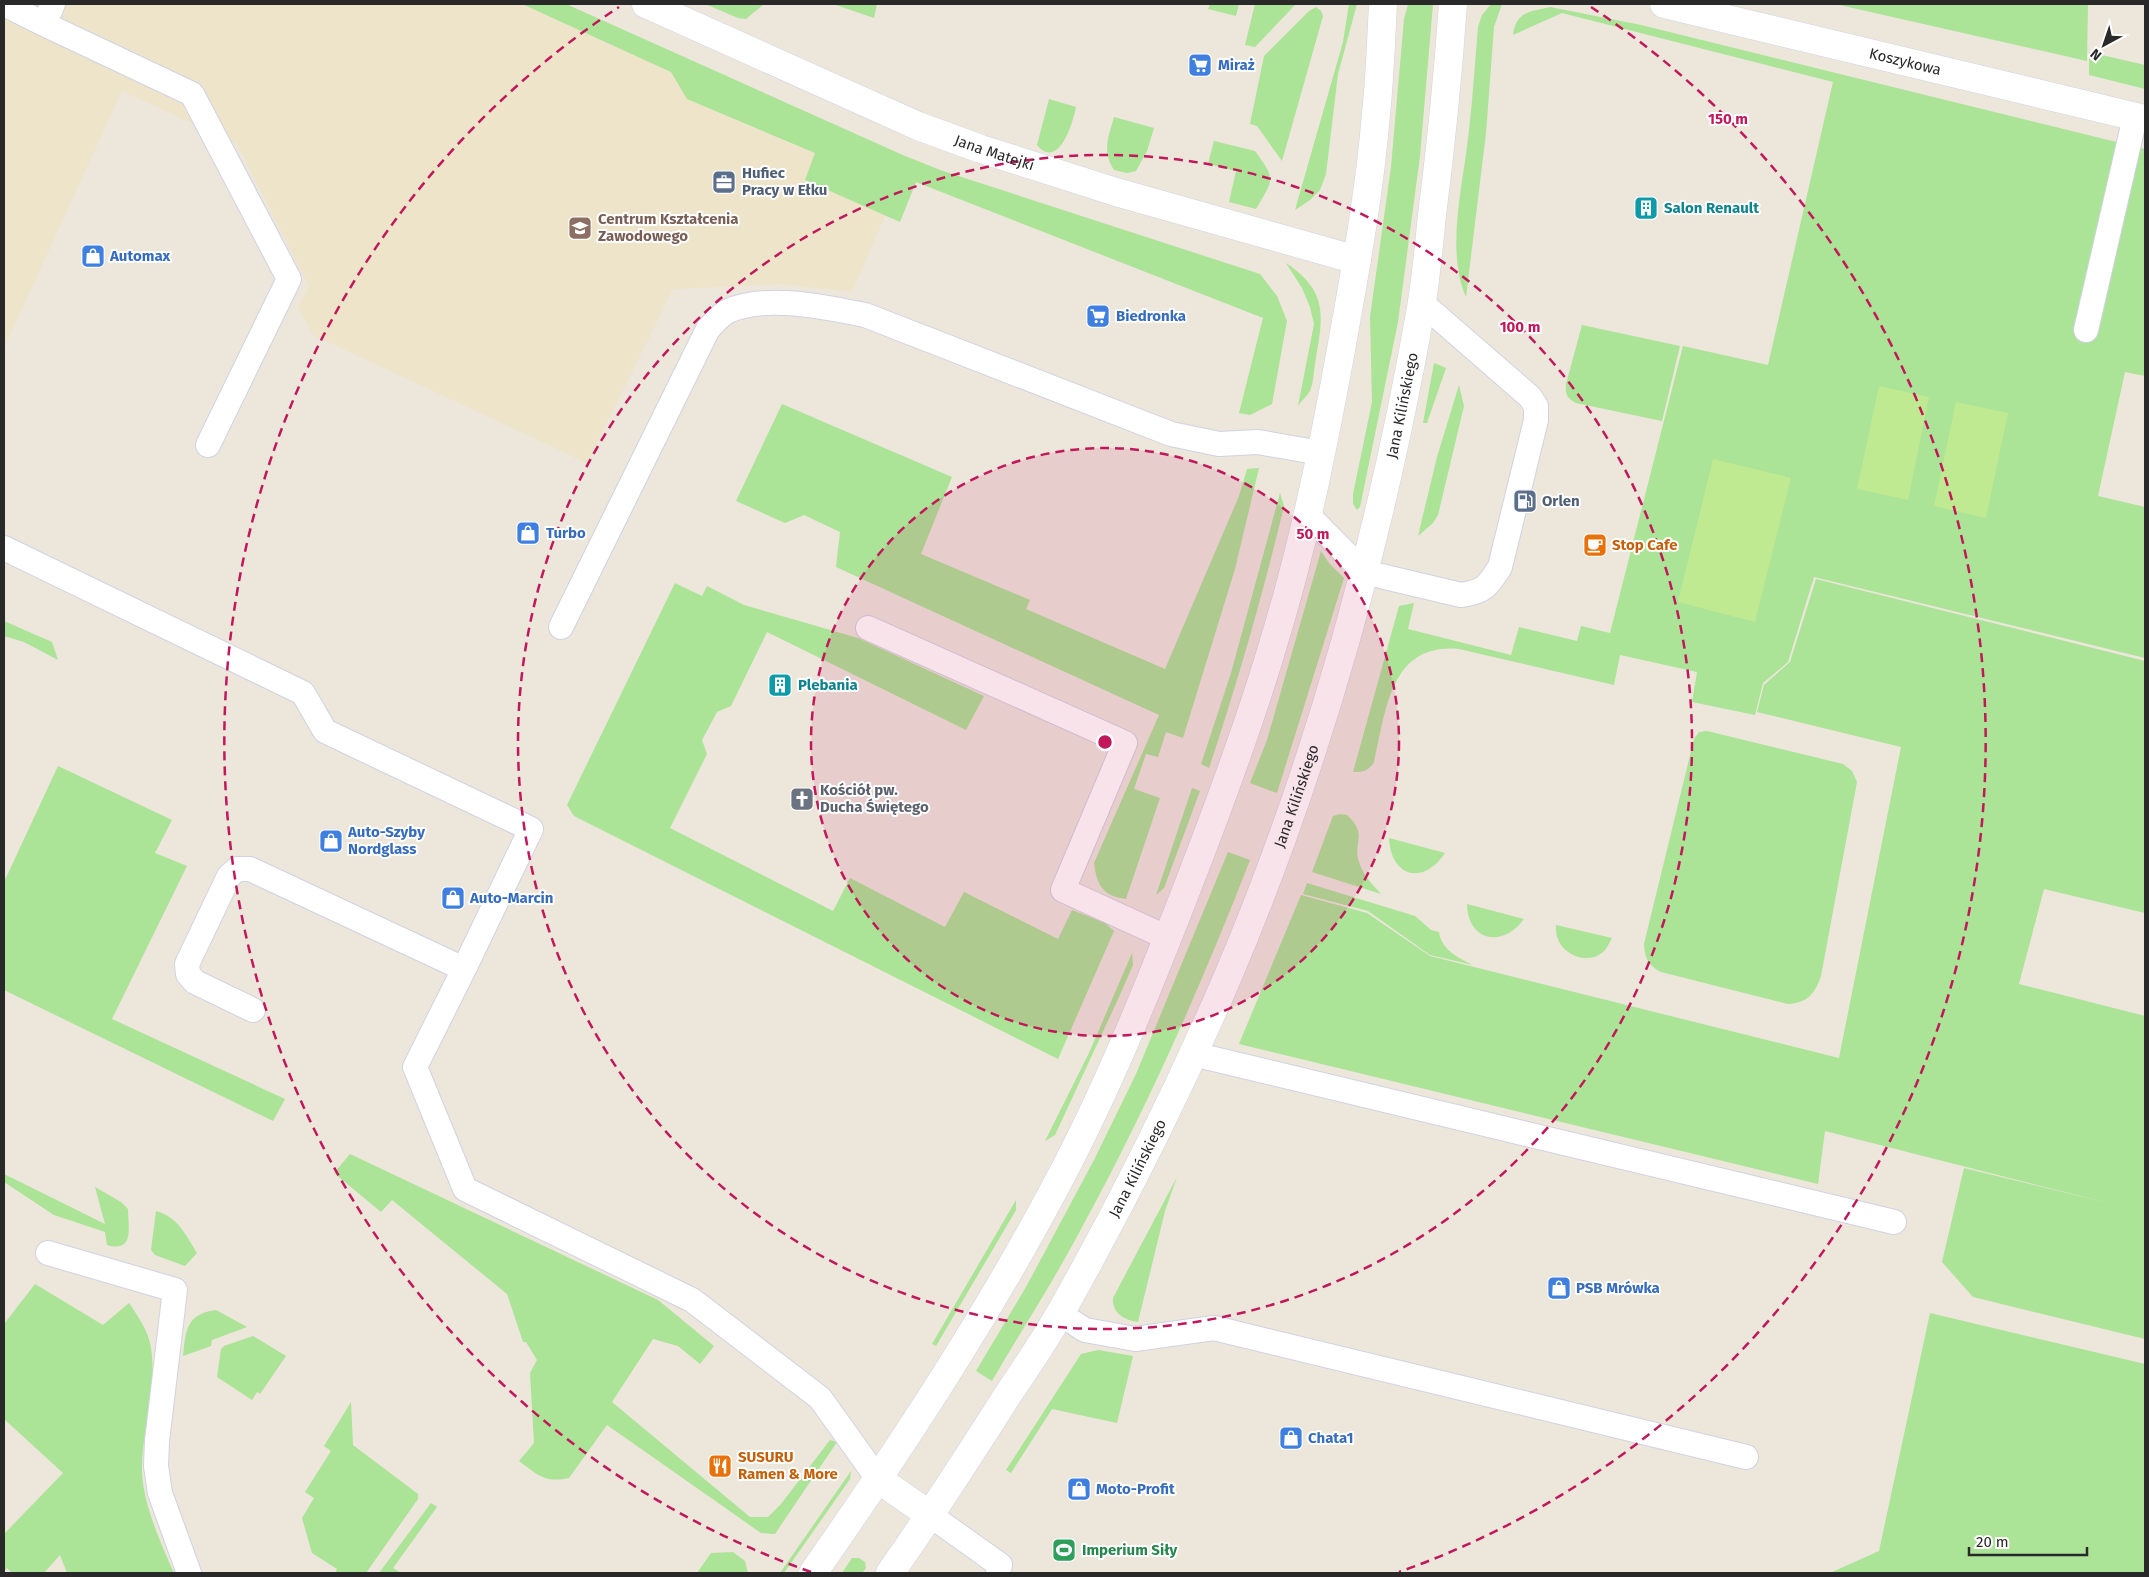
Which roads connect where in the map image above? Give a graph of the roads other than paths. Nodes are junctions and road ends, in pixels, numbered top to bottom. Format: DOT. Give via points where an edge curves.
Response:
graph roads {
  1 [pos="4,4"];
  2 [pos="646,4"];
  3 [pos="1383,4"];
  4 [pos="1453,4"];
  5 [pos="1664,4"];
  6 [pos="49,14"];
  7 [pos="2140,118"];
  8 [pos="1357,260"];
  9 [pos="1422,303"];
  10 [pos="2086,330"];
  11 [pos="208,445"];
  12 [pos="1321,453"];
  13 [pos="1307,514"];
  14 [pos="4,548"];
  15 [pos="1364,572"];
  16 [pos="562,627"];
  17 [pos="868,628"];
  18 [pos="1168,938"];
  19 [pos="464,968"];
  20 [pos="253,1010"];
  21 [pos="1193,1054"];
  22 [pos="1894,1222"];
  23 [pos="48,1253"];
  24 [pos="1060,1314"];
  25 [pos="1746,1457"];
  26 [pos="878,1480"];
  27 [pos="930,1516"];
  28 [pos="189,1573"];
  29 [pos="813,1573"];
  30 [pos="890,1573"];
  31 [pos="998,1573"];
  1 -- 6 [label="lane"];
  2 -- 8 [label="street, Jana Matejki" via="918,126 981,149 1116,192"];
  3 -- 8 [label="street" via="1376,117"];
  4 -- 9 [label="street, Jana Kilińskiego" via="1446,100"];
  5 -- 7 [label="street, Koszykowa"];
  6 -- 11 [label="lane" via="192,94 289,279"];
  7 -- 10 [label="lane"];
  8 -- 12 [label="street"];
  9 -- 15 [label="street, Jana Kilińskiego" via="1399,425"];
  9 -- 15 [label="lane" via="1530,397 1536,406 1536,420 1500,567 1490,584 1477,593 1461,595"];
  12 -- 13 [label="street"];
  12 -- 16 [label="lane" via="1258,442 1219,444 1172,434 865,314 777,302 744,306 727,312 708,329"];
  13 -- 15 [label="lane"];
  13 -- 18 [label="street" via="1274,644 1245,734"];
  14 -- 19 [label="lane" via="303,693 325,731 531,829"];
  15 -- 21 [label="street, Jana Kilińskiego" via="1302,782 1229,974"];
  17 -- 18 [label="lane" via="1124,743 1063,890"];
  18 -- 26 [label="street" via="1116,1062 1058,1183 950,1370"];
  19 -- 20 [label="lane" via="250,869 237,869 229,876 187,964 188,974 195,982"];
  19 -- 26 [label="lane" via="415,1067 466,1189 692,1300 820,1398"];
  21 -- 22 [label="lane"];
  21 -- 24 [label="street, Jana Kilińskiego"];
  23 -- 28 [label="lane" via="175,1290 156,1466 160,1493"];
  24 -- 25 [label="lane" via="1086,1330 1135,1339 1214,1328"];
  24 -- 27 [label="street, Jana Kilińskiego"];
  26 -- 27 [label="street"];
  26 -- 29 [label="street"];
  27 -- 30 [label="street, Jana Kilińskiego"];
  27 -- 31 [label="lane" via="1000,1565"];
}
